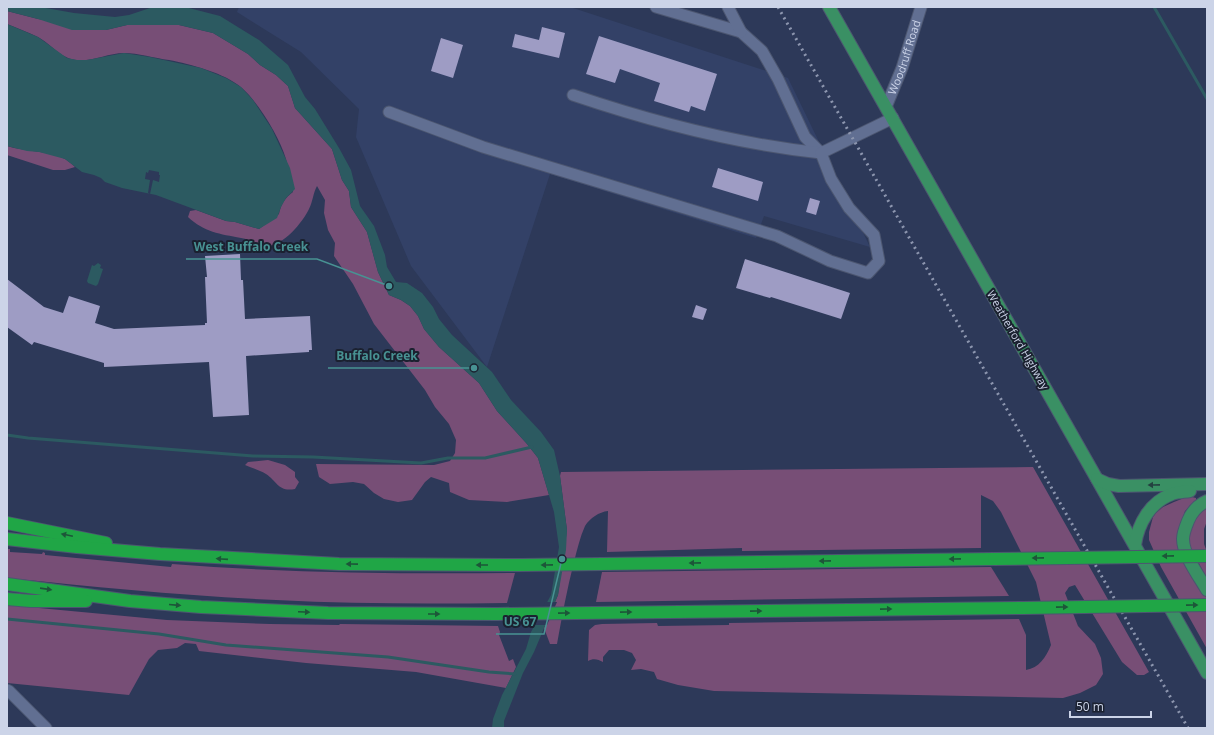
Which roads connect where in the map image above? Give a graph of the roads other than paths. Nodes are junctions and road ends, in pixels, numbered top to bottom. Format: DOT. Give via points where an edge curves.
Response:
graph roads {
  1 [pos="656,7"];
  2 [pos="728,7"];
  3 [pos="829,7"];
  4 [pos="921,7"];
  5 [pos="741,32"];
  6 [pos="573,95"];
  7 [pos="886,107"];
  8 [pos="389,112"];
  9 [pos="892,118"];
  10 [pos="821,153"];
  11 [pos="1097,479"];
  12 [pos="1207,484"];
  13 [pos="1207,488"];
  14 [pos="1207,501"];
  15 [pos="7,523"];
  16 [pos="7,539"];
  17 [pos="1135,545"];
  18 [pos="160,554"];
  19 [pos="1207,556"];
  20 [pos="7,584"];
  21 [pos="1207,590"];
  22 [pos="7,599"];
  23 [pos="130,601"];
  24 [pos="1207,605"];
  25 [pos="1207,673"];
  26 [pos="7,690"];
  27 [pos="46,728"];
  1 -- 5 [label="street"];
  2 -- 5 [label="street"];
  3 -- 7 [label="main road, Weatherford Highway"];
  4 -- 7 [label="street, Woodruff Road" via="902,68"];
  5 -- 10 [label="street" via="762,51 805,137"];
  6 -- 10 [label="street" via="623,112 710,134 783,149"];
  7 -- 9 [label="main road, Weatherford Highway"];
  8 -- 10 [label="street" via="484,147 777,236 830,261 868,273 879,261 874,235 849,208 831,179"];
  9 -- 10 [label="street"];
  9 -- 11 [label="main road, Weatherford Highway"];
  12 -- 11 [label="main road, one-way" via="1119,486"];
  11 -- 17 [label="main road, Weatherford Highway"];
  13 -- 17 [label="main road" via="1165,497 1145,516 1136,535"];
  14 -- 21 [label="main road" via="1199,504 1191,514 1183,539"];
  18 -- 15 [label="highway, one-way"];
  16 -- 18 [label="highway"];
  17 -- 25 [label="main road, Weatherford Highway"];
  19 -- 18 [label="highway, one-way, bridge" via="521,565 339,564"];
  20 -- 23 [label="highway, one-way"];
  22 -- 23 [label="highway"];
  23 -- 24 [label="highway, one-way, bridge" via="328,613 497,614"];
  26 -- 27 [label="street"];
}
